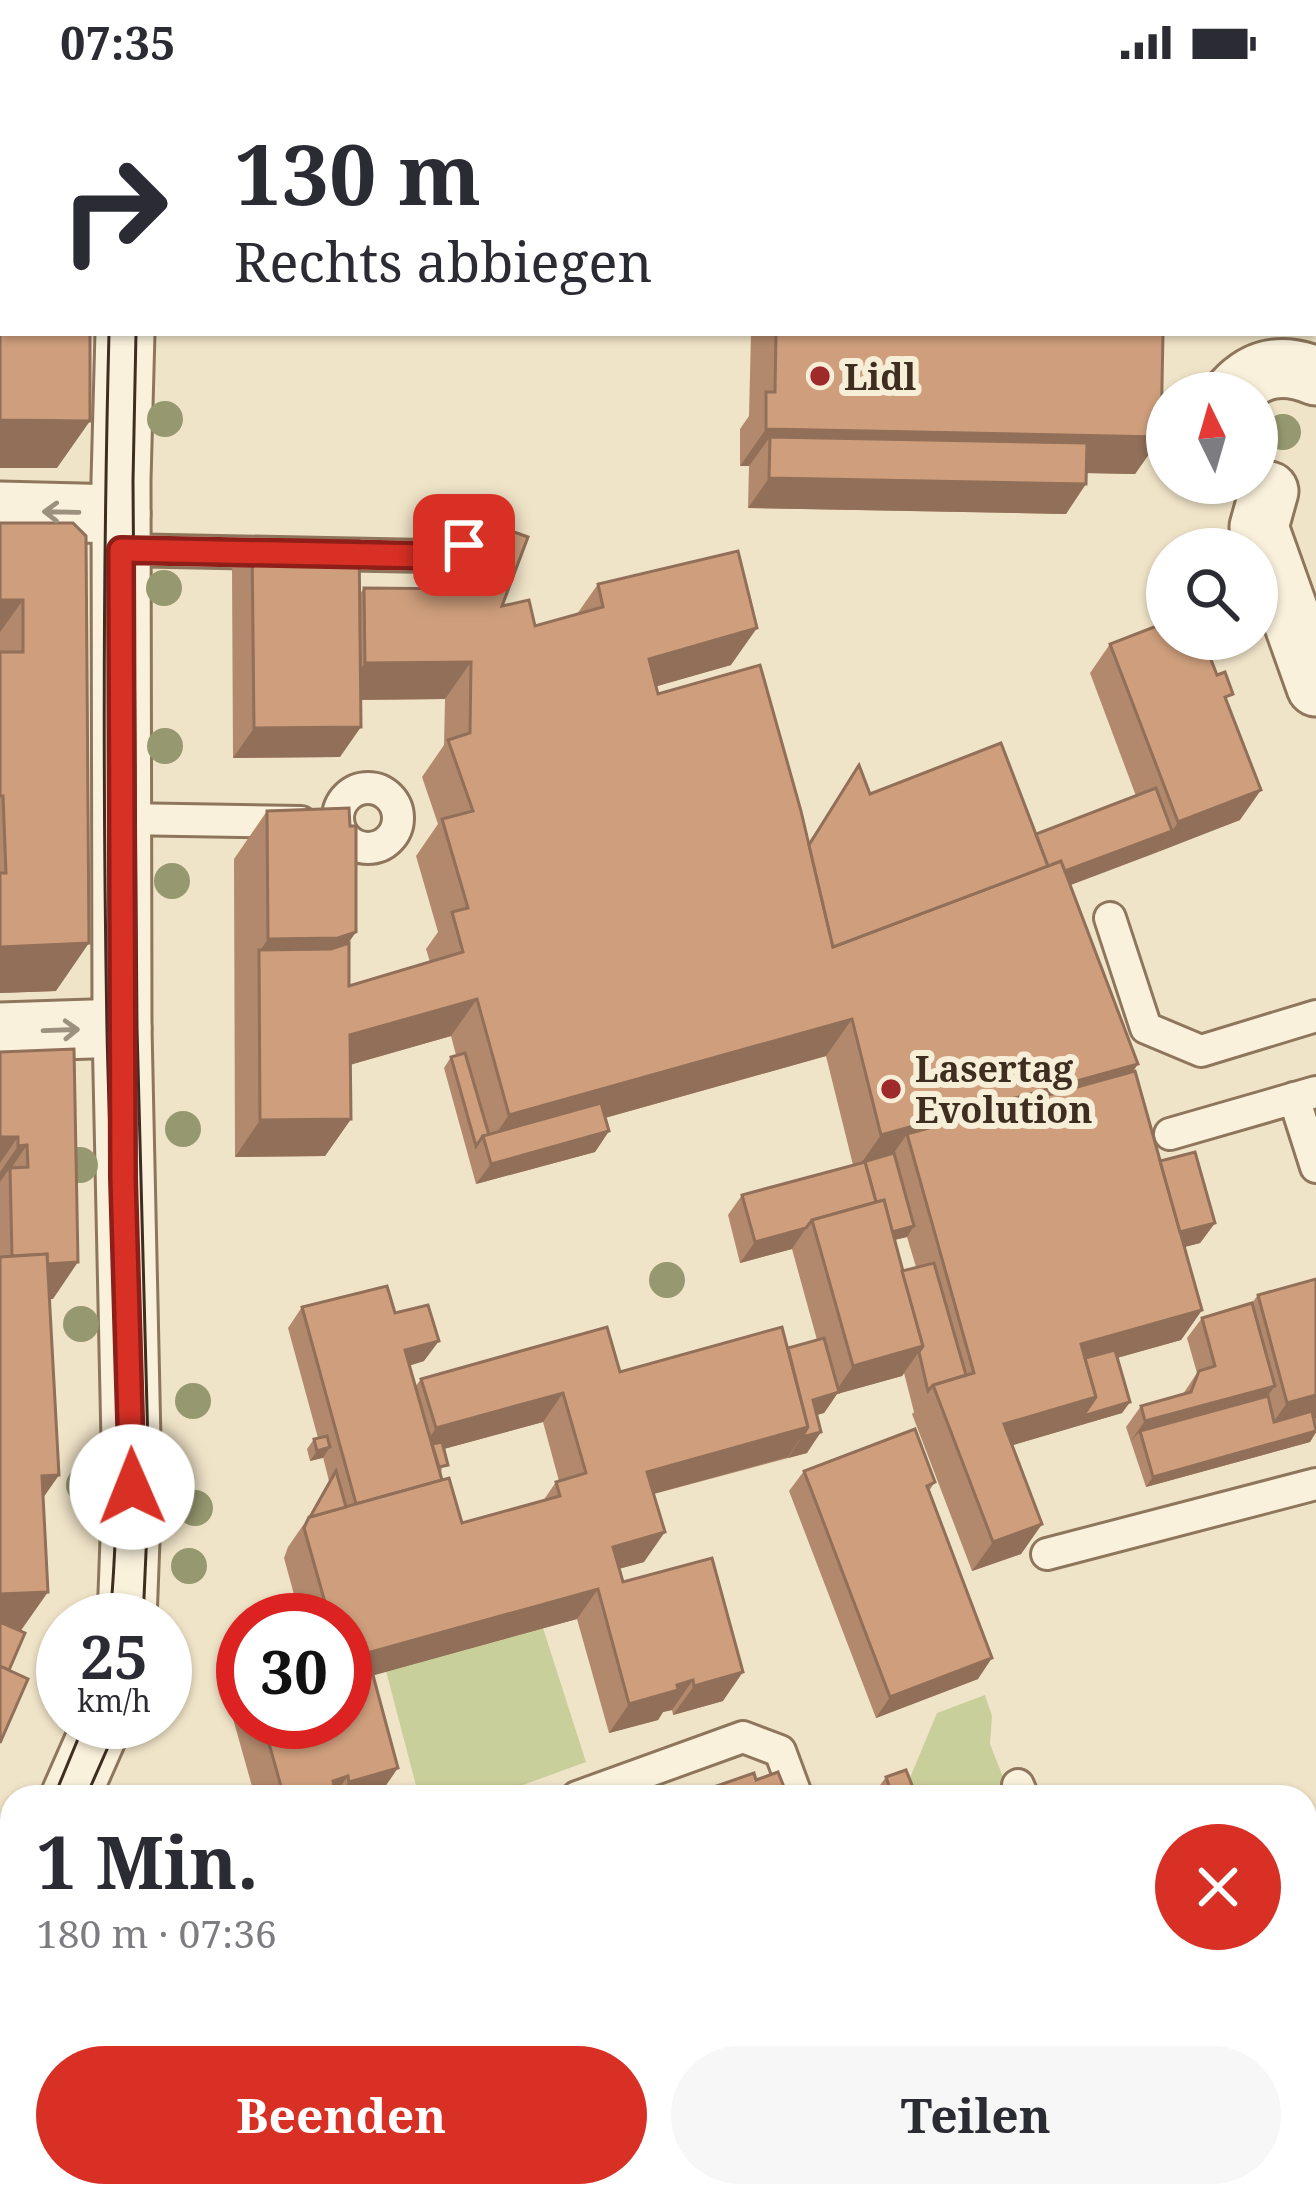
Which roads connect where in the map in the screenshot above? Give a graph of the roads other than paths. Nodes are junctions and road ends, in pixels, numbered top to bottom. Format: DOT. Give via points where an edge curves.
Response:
graph roads {
  1 [pos="125,336"];
  2 [pos="1270,504"];
  3 [pos="0,511"];
  4 [pos="121,532"];
  5 [pos="503,558"];
  6 [pos="1316,687"];
  7 [pos="122,819"];
  8 [pos="337,823"];
  9 [pos="1110,918"];
  10 [pos="1316,1016"];
  11 [pos="122,1028"];
  12 [pos="0,1031"];
  13 [pos="1305,1095"];
  14 [pos="1170,1134"];
  15 [pos="1316,1167"];
  16 [pos="1316,1484"];
  17 [pos="1047,1554"];
  18 [pos="128,1593"];
  19 [pos="91,1749"];
  20 [pos="75,1785"];
  21 [pos="610,1785"];
  22 [pos="793,1785"];
  1 -- 4 [label="street"];
  2 -- 6 [label="street" via="1259,527"];
  4 -- 3 [label="street, one-way"];
  4 -- 5 [label="lane" via="427,556 464,545"];
  4 -- 7 [label="street"];
  7 -- 8 [label="lane"];
  7 -- 11 [label="street"];
  9 -- 10 [label="lane" via="1146,1028 1202,1051"];
  12 -- 11 [label="street, one-way"];
  11 -- 18 [label="street"];
  13 -- 14 [label="lane"];
  13 -- 15 [label="lane"];
  16 -- 17 [label="lane"];
  19 -- 20 [label="street"];
  21 -- 22 [label="lane" via="743,1737 780,1751"];
}
